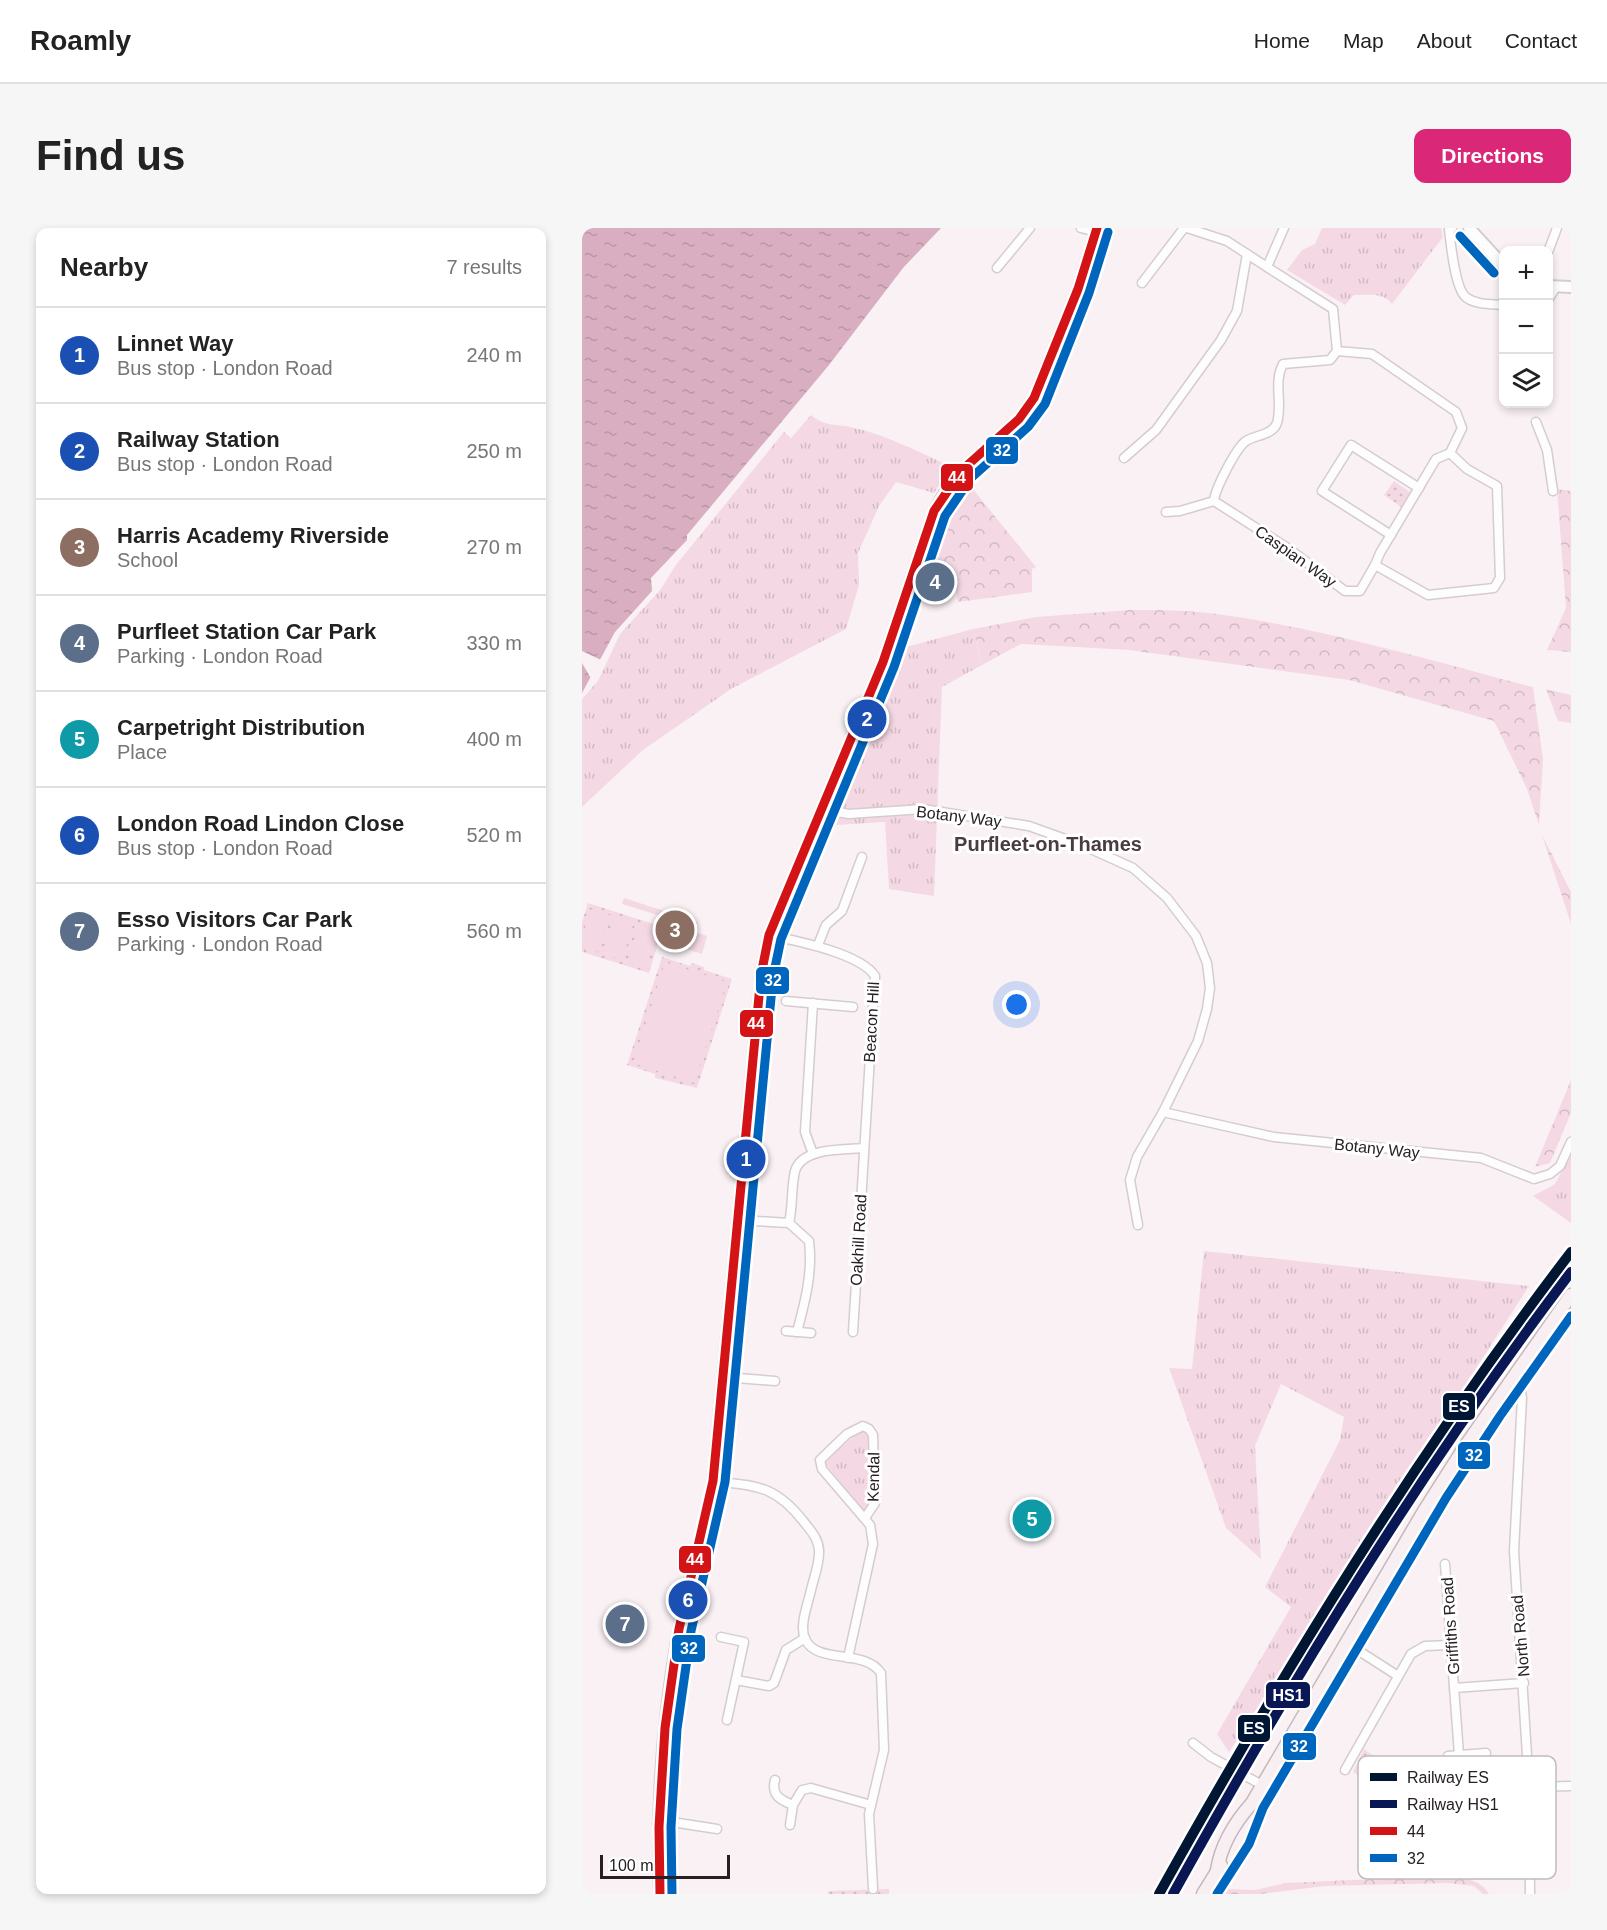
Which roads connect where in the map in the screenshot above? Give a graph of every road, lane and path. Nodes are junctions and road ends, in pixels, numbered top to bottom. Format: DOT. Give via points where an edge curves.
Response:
graph roads {
  1 [pos="1030,228"];
  2 [pos="1081,228"];
  3 [pos="1186,228"];
  4 [pos="1284,228"];
  5 [pos="1452,228"];
  6 [pos="1469,228"];
  7 [pos="1557,228"];
  8 [pos="1096,230"];
  9 [pos="1550,246"];
  10 [pos="1247,254"];
  11 [pos="1499,261"];
  12 [pos="1267,267"];
  13 [pos="997,268"];
  14 [pos="1142,283"];
  15 [pos="1553,287"];
  16 [pos="1571,287"];
  17 [pos="1499,305"];
  18 [pos="1337,351"];
  19 [pos="1536,422"];
  20 [pos="1450,453"];
  21 [pos="1124,458"];
  22 [pos="1419,488"];
  23 [pos="1553,490"];
  24 [pos="1214,501"];
  25 [pos="1166,512"];
  26 [pos="1390,535"];
  27 [pos="1375,565"];
  28 [pos="820,808"];
  29 [pos="862,857"];
  30 [pos="769,935"];
  31 [pos="818,945"];
  32 [pos="786,1001"];
  33 [pos="813,1003"];
  34 [pos="853,1006"];
  35 [pos="1163,1112"];
  36 [pos="1571,1142"];
  37 [pos="864,1148"];
  38 [pos="813,1154"];
  39 [pos="739,1220"];
  40 [pos="789,1223"];
  41 [pos="1138,1225"];
  42 [pos="1571,1295"];
  43 [pos="786,1331"];
  44 [pos="797,1332"];
  45 [pos="853,1332"];
  46 [pos="812,1333"];
  47 [pos="724,1377"];
  48 [pos="775,1381"];
  49 [pos="1511,1382"];
  50 [pos="713,1481"];
  51 [pos="865,1518"];
  52 [pos="1445,1564"];
  53 [pos="721,1637"];
  54 [pos="805,1638"];
  55 [pos="1345,1642"];
  56 [pos="1451,1645"];
  57 [pos="848,1658"];
  58 [pos="1398,1676"];
  59 [pos="736,1680"];
  60 [pos="1524,1683"];
  61 [pos="1454,1688"];
  62 [pos="727,1720"];
  63 [pos="1193,1743"];
  64 [pos="1486,1753"];
  65 [pos="1459,1755"];
  66 [pos="1448,1756"];
  67 [pos="1528,1756"];
  68 [pos="1345,1770"];
  69 [pos="775,1780"];
  70 [pos="1262,1785"];
  71 [pos="1556,1786"];
  72 [pos="1571,1786"];
  73 [pos="793,1805"];
  74 [pos="871,1805"];
  75 [pos="657,1824"];
  76 [pos="790,1825"];
  77 [pos="717,1829"];
  78 [pos="1530,1879"];
  79 [pos="873,1889"];
  80 [pos="660,1894"];
  81 [pos="1203,1894"];
  82 [pos="1530,1894"];
  1 -- 13 [label="street"];
  2 -- 8 [label="street"];
  3 -- 10 [label="street" via="1227,241"];
  3 -- 14 [label="street"];
  4 -- 12 [label="street"];
  5 -- 17 [label="street" via="1449,230 1464,297 1477,303"];
  6 -- 11 [label="street"];
  7 -- 9 [label="street"];
  8 -- 28 [label="street" via="1078,289 1034,398 1019,419 950,484 934,511 883,662"];
  10 -- 12 [label="street"];
  10 -- 21 [label="street" via="1237,311 1221,340 1156,430"];
  12 -- 18 [label="street" via="1333,309"];
  15 -- 16 [label="street"];
  18 -- 20 [label="street" via="1372,354 1456,412 1462,428"];
  18 -- 24 [label="street" via="1330,360 1283,364 1278,373 1277,423 1270,431 1245,442 1215,491"];
  19 -- 23 [label="street" via="1547,450"];
  20 -- 22 [label="street" via="1436,459"];
  20 -- 27 [label="street" via="1467,469 1497,486 1500,578 1494,588 1428,595"];
  22 -- 26 [label="street"];
  22 -- 26 [label="street" via="1351,445 1322,491"];
  24 -- 25 [label="street"];
  24 -- 27 [label="street, Caspian Way" via="1345,591 1360,591"];
  26 -- 27 [label="street"];
  28 -- 30 [label="street"];
  28 -- 35 [label="street, Botany Way" via="849,814 923,809 1029,826 1133,868 1167,898 1196,936 1207,963 1210,988 1197,1041"];
  29 -- 31 [label="street" via="842,911 826,925"];
  30 -- 31 [label="street, Beacon Hill"];
  30 -- 39 [label="street" via="761,975"];
  31 -- 37 [label="street, Beacon Hill" via="870,968 875,976"];
  32 -- 33 [label="street"];
  33 -- 34 [label="street"];
  33 -- 38 [label="street" via="805,1132"];
  35 -- 36 [label="street, Botany Way" via="1274,1137 1480,1158 1534,1179 1560,1166"];
  35 -- 41 [label="street, Botany Way" via="1137,1157 1130,1180"];
  37 -- 38 [label="street"];
  37 -- 45 [label="street, Oakhill Road"];
  38 -- 40 [label="street" via="802,1159 795,1170"];
  39 -- 40 [label="street"];
  39 -- 47 [label="street"];
  40 -- 44 [label="street" via="809,1241 811,1255"];
  42 -- 49 [label="main road"];
  43 -- 44 [label="street"];
  44 -- 46 [label="street"];
  47 -- 48 [label="street"];
  47 -- 50 [label="street"];
  49 -- 55 [label="main road" via="1466,1445"];
  49 -- 60 [label="street, North Road" via="1521,1391 1522,1398 1514,1551"];
  50 -- 54 [label="street" via="764,1487 790,1506 814,1535 819,1552 806,1611"];
  50 -- 75 [label="street" via="679,1629"];
  51 -- 51 [label="street, Kendal" via="826,1474 820,1460 847,1434 863,1426 873,1435 875,1503"];
  51 -- 57 [label="street, Kendal" via="872,1529 873,1544"];
  52 -- 56 [label="street, Griffiths Road"];
  53 -- 59 [label="street" via="744,1642"];
  54 -- 57 [label="street" via="817,1651"];
  54 -- 59 [label="street" via="786,1650 774,1683 769,1686"];
  55 -- 58 [label="street"];
  55 -- 70 [label="main road"];
  56 -- 58 [label="street" via="1425,1646 1411,1654"];
  56 -- 61 [label="street, Griffiths Road"];
  57 -- 74 [label="street" via="868,1662 881,1673 884,1750"];
  58 -- 68 [label="street"];
  59 -- 62 [label="street"];
  60 -- 61 [label="street, Griffiths Road"];
  60 -- 67 [label="street, North Road"];
  61 -- 65 [label="street, Griffiths Road"];
  63 -- 70 [label="street"];
  64 -- 65 [label="street"];
  65 -- 66 [label="street"];
  69 -- 73 [label="street" via="776,1795"];
  70 -- 81 [label="main road" via="1249,1818"];
  71 -- 72 [label="street"];
  73 -- 74 [label="street" via="802,1790 811,1788"];
  73 -- 76 [label="street"];
  74 -- 79 [label="street"];
  75 -- 77 [label="street" via="672,1822"];
  75 -- 80 [label="street"];
  78 -- 82 [label="street, North Road"];
}
